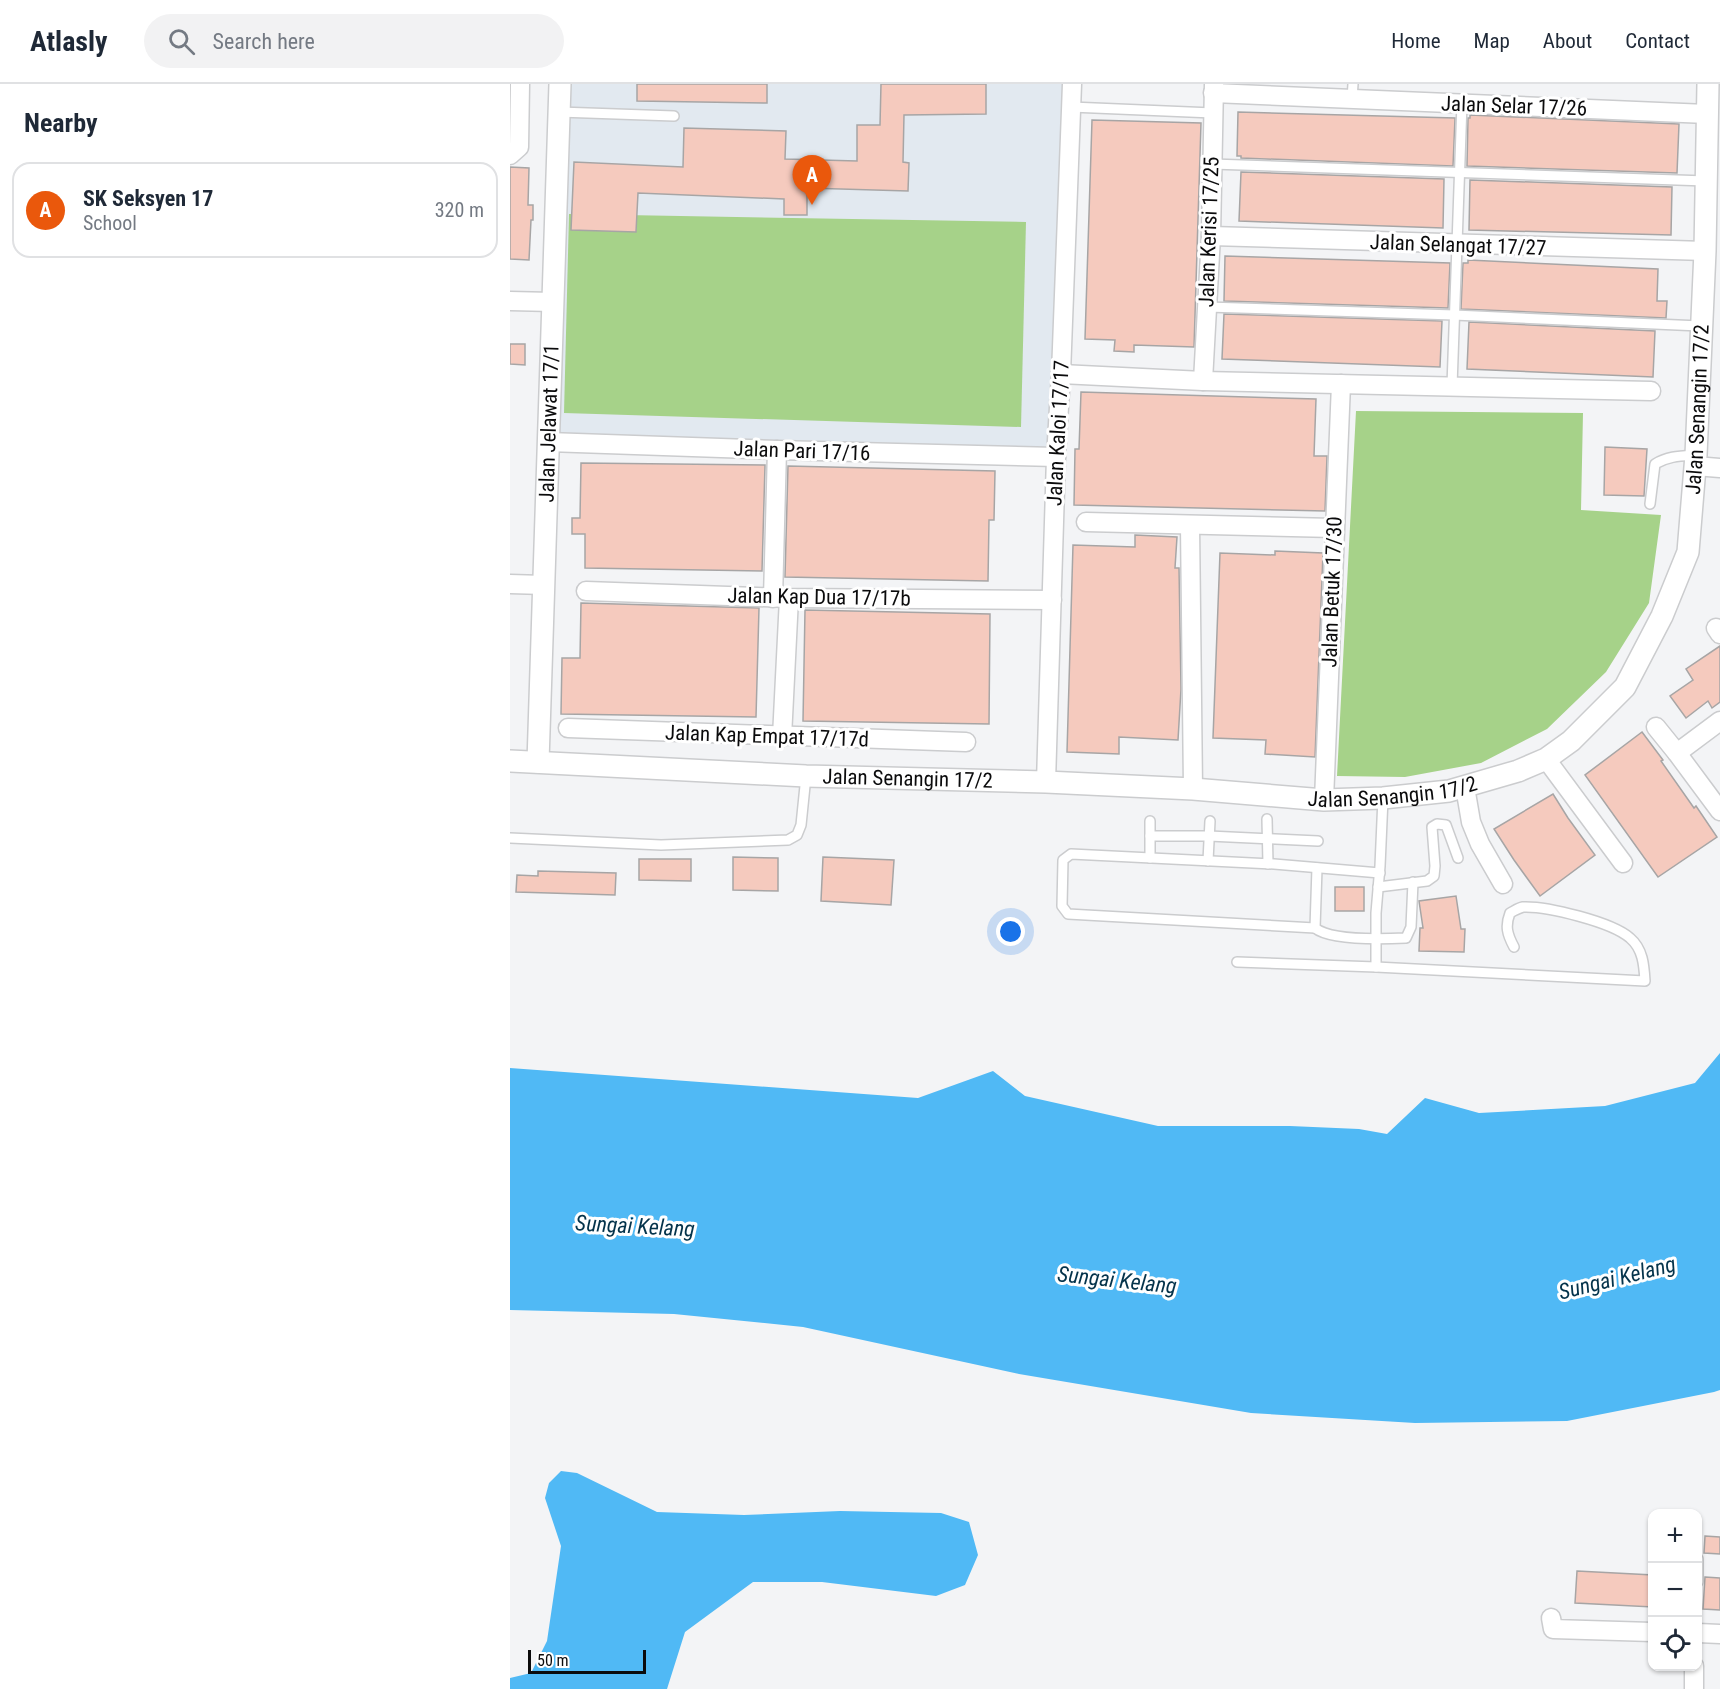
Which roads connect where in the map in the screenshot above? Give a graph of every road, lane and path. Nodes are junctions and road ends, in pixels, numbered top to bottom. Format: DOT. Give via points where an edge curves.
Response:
graph roads {
  1 [pos="520,84"];
  2 [pos="560,84"];
  3 [pos="1072,84"];
  4 [pos="1708,84"];
  5 [pos="1214,89"];
  6 [pos="1352,92"];
  7 [pos="1462,104"];
  8 [pos="1071,107"];
  9 [pos="559,112"];
  10 [pos="1213,113"];
  11 [pos="1707,114"];
  12 [pos="674,116"];
  13 [pos="514,151"];
  14 [pos="1212,164"];
  15 [pos="1459,173"];
  16 [pos="1706,181"];
  17 [pos="1211,236"];
  18 [pos="1457,245"];
  19 [pos="1705,252"];
  20 [pos="510,301"];
  21 [pos="553,302"];
  22 [pos="1207,307"];
  23 [pos="1454,315"];
  24 [pos="1701,326"];
  25 [pos="1061,374"];
  26 [pos="1203,381"];
  27 [pos="1341,384"];
  28 [pos="1452,386"];
  29 [pos="1652,391"];
  30 [pos="548,442"];
  31 [pos="777,450"];
  32 [pos="1056,457"];
  33 [pos="1696,460"];
  34 [pos="1720,468"];
  35 [pos="1650,504"];
  36 [pos="1086,522"];
  37 [pos="1190,525"];
  38 [pos="1334,528"];
  39 [pos="510,584"];
  40 [pos="544,585"];
  41 [pos="586,591"];
  42 [pos="781,598"];
  43 [pos="1052,600"];
  44 [pos="1720,721"];
  45 [pos="1656,727"];
  46 [pos="568,728"];
  47 [pos="782,737"];
  48 [pos="966,742"];
  49 [pos="1677,753"];
  50 [pos="1546,759"];
  51 [pos="510,761"];
  52 [pos="538,762"];
  53 [pos="806,776"];
  54 [pos="1046,782"];
  55 [pos="1465,787"];
  56 [pos="1192,789"];
  57 [pos="1383,798"];
  58 [pos="1324,800"];
  59 [pos="1720,811"];
  60 [pos="1268,819"];
  61 [pos="1150,821"];
  62 [pos="1210,821"];
  63 [pos="1150,836"];
  64 [pos="1209,836"];
  65 [pos="510,838"];
  66 [pos="1268,838"];
  67 [pos="1318,842"];
  68 [pos="1150,858"];
  69 [pos="1458,858"];
  70 [pos="1208,861"];
  71 [pos="1623,863"];
  72 [pos="1268,864"];
  73 [pos="1317,868"];
  74 [pos="1380,873"];
  75 [pos="1413,882"];
  76 [pos="1503,884"];
  77 [pos="1378,886"];
  78 [pos="1315,928"];
  79 [pos="1376,939"];
  80 [pos="1514,946"];
  81 [pos="1236,962"];
  82 [pos="1376,967"];
  83 [pos="1551,1618"];
  84 [pos="1648,1632"];
  85 [pos="1702,1633"];
  86 [pos="1720,1634"];
  87 [pos="1694,1671"];
  88 [pos="1694,1689"];
  1 -- 13 [label="street"];
  2 -- 9 [label="street, Jalan Jelawat 17/1"];
  3 -- 8 [label="street, Jalan Kaloi 17/17"];
  4 -- 11 [label="street, Jalan Senangin 17/2"];
  5 -- 6 [label="street, Jalan Selar 17/26"];
  5 -- 10 [label="street, Jalan Kerisi 17/25"];
  6 -- 7 [label="street, Jalan Selar 17/26"];
  7 -- 11 [label="street, Jalan Selar 17/26"];
  7 -- 15 [label="lane"];
  8 -- 10 [label="lane"];
  8 -- 25 [label="street, Jalan Kaloi 17/17"];
  9 -- 12 [label="lane"];
  9 -- 21 [label="street, Jalan Jelawat 17/1"];
  10 -- 14 [label="street, Jalan Kerisi 17/25"];
  11 -- 16 [label="street, Jalan Senangin 17/2"];
  14 -- 15 [label="lane"];
  14 -- 17 [label="street, Jalan Kerisi 17/25"];
  15 -- 16 [label="lane"];
  15 -- 18 [label="lane"];
  16 -- 19 [label="street, Jalan Senangin 17/2"];
  17 -- 18 [label="street, Jalan Selangat 17/27"];
  17 -- 22 [label="street, Jalan Kerisi 17/25"];
  18 -- 19 [label="street, Jalan Selangat 17/27"];
  18 -- 23 [label="lane"];
  19 -- 24 [label="street, Jalan Senangin 17/2"];
  20 -- 21 [label="street"];
  21 -- 30 [label="street, Jalan Jelawat 17/1"];
  22 -- 23 [label="lane"];
  22 -- 26 [label="street, Jalan Kerisi 17/25"];
  23 -- 24 [label="lane"];
  23 -- 28 [label="lane"];
  24 -- 33 [label="street, Jalan Senangin 17/2"];
  25 -- 26 [label="street"];
  25 -- 32 [label="street, Jalan Kaloi 17/17"];
  26 -- 27 [label="street"];
  27 -- 28 [label="street"];
  27 -- 38 [label="street, Jalan Betuk 17/30"];
  28 -- 29 [label="street"];
  30 -- 31 [label="street, Jalan Pari 17/16"];
  30 -- 40 [label="street, Jalan Jelawat 17/1"];
  31 -- 32 [label="street, Jalan Pari 17/16"];
  31 -- 42 [label="street"];
  32 -- 43 [label="street, Jalan Kaloi 17/17"];
  33 -- 34 [label="street"];
  33 -- 35 [label="lane" via="1672,457 1655,464"];
  33 -- 50 [label="street, Jalan Senangin 17/2" via="1688,552 1662,616 1625,687"];
  36 -- 37 [label="street"];
  37 -- 38 [label="street"];
  37 -- 56 [label="street"];
  38 -- 58 [label="street, Jalan Betuk 17/30"];
  39 -- 40 [label="street"];
  40 -- 52 [label="street, Jalan Jelawat 17/1"];
  41 -- 42 [label="street, Jalan Kap Dua 17/17b"];
  42 -- 43 [label="street, Jalan Kap Dua 17/17b"];
  42 -- 47 [label="street"];
  43 -- 54 [label="street, Jalan Kaloi 17/17"];
  44 -- 49 [label="street"];
  45 -- 49 [label="street"];
  46 -- 47 [label="street, Jalan Kap Empat 17/17d"];
  47 -- 48 [label="street, Jalan Kap Empat 17/17d"];
  49 -- 59 [label="street"];
  50 -- 55 [label="street, Jalan Senangin 17/2"];
  50 -- 71 [label="street"];
  51 -- 52 [label="street, Jalan Senangin 17/2"];
  52 -- 53 [label="street, Jalan Senangin 17/2"];
  53 -- 54 [label="street, Jalan Senangin 17/2"];
  53 -- 65 [label="lane" via="801,825 797,835 788,840 662,845"];
  54 -- 56 [label="street, Jalan Senangin 17/2"];
  55 -- 57 [label="street, Jalan Senangin 17/2"];
  55 -- 76 [label="street" via="1471,822"];
  56 -- 58 [label="street, Jalan Senangin 17/2"];
  57 -- 58 [label="street, Jalan Senangin 17/2"];
  57 -- 74 [label="lane"];
  60 -- 66 [label="lane"];
  61 -- 63 [label="lane"];
  62 -- 64 [label="lane"];
  63 -- 64 [label="lane"];
  63 -- 68 [label="lane"];
  64 -- 66 [label="lane"];
  64 -- 70 [label="lane"];
  66 -- 67 [label="lane"];
  66 -- 72 [label="lane"];
  68 -- 70 [label="lane"];
  68 -- 78 [label="lane" via="1071,854 1063,860 1062,906 1068,914 1077,915"];
  69 -- 75 [label="lane" via="1446,825 1437,824 1432,827 1434,876"];
  70 -- 72 [label="lane"];
  72 -- 73 [label="lane"];
  73 -- 74 [label="lane"];
  73 -- 78 [label="lane"];
  74 -- 77 [label="lane"];
  75 -- 77 [label="lane"];
  75 -- 79 [label="lane" via="1411,927 1406,938"];
  77 -- 79 [label="lane"];
  78 -- 79 [label="lane" via="1329,934"];
  79 -- 82 [label="lane"];
  80 -- 82 [label="lane" via="1507,935 1510,913 1521,907 1556,910 1609,926 1631,938 1644,958 1645,981"];
  81 -- 82 [label="lane"];
  83 -- 84 [label="street" via="1553,1629"];
  85 -- 86 [label="street"];
  87 -- 88 [label="street"];
}
